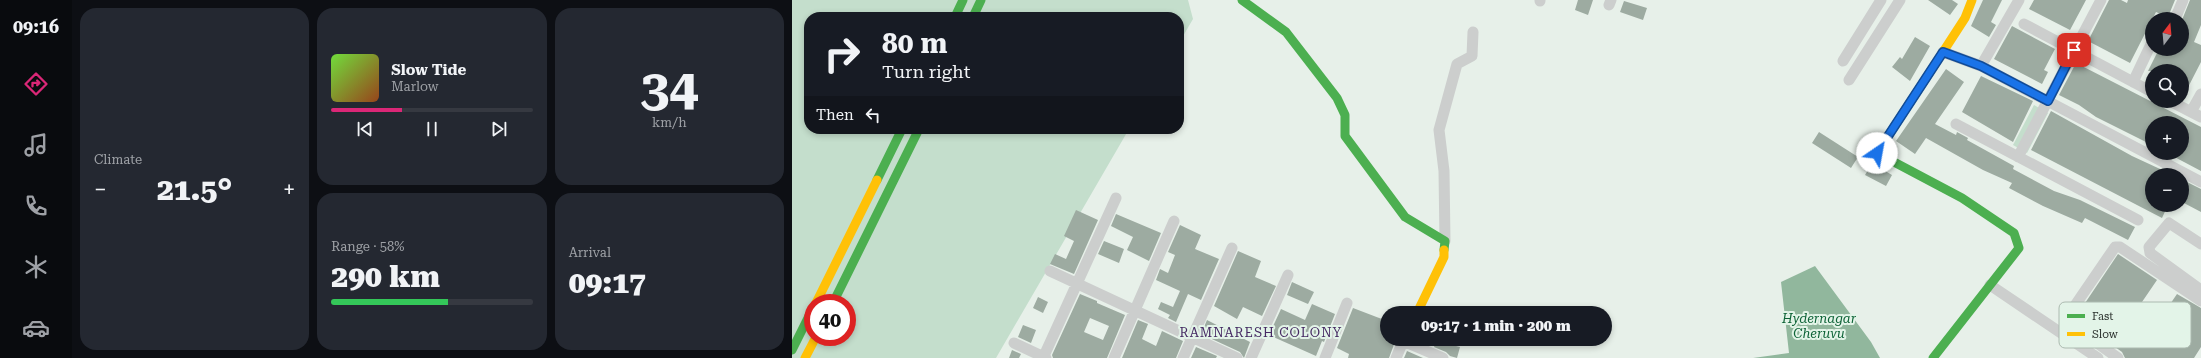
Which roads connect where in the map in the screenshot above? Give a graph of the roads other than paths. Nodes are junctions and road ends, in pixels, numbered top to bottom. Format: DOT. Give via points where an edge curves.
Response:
graph roads {
  1 [pos="963,0"];
  2 [pos="981,0"];
  3 [pos="1242,0"];
  4 [pos="1881,0"];
  5 [pos="1900,0"];
  6 [pos="1972,0"];
  7 [pos="2018,0"];
  8 [pos="2101,0"];
  9 [pos="2183,0"];
  10 [pos="957,12"];
  11 [pos="975,12"];
  12 [pos="2178,12"];
  13 [pos="2024,24"];
  14 [pos="1473,32"];
  15 [pos="2074,50"];
  16 [pos="1943,52"];
  17 [pos="2145,56"];
  18 [pos="1843,62"];
  19 [pos="1981,66"];
  20 [pos="1849,80"];
  21 [pos="2133,82"];
  22 [pos="2145,88"];
  23 [pos="2201,94"];
  24 [pos="2048,101"];
  25 [pos="2183,108"];
  26 [pos="2190,112"];
  27 [pos="2201,117"];
  28 [pos="1956,124"];
  29 [pos="900,134"];
  30 [pos="917,134"];
  31 [pos="2018,157"];
  32 [pos="2201,182"];
  33 [pos="1116,198"];
  34 [pos="2138,220"];
  35 [pos="1174,221"];
  36 [pos="1445,241"];
  37 [pos="2201,244"];
  38 [pos="1232,248"];
  39 [pos="1050,271"];
  40 [pos="1288,275"];
  41 [pos="1077,284"];
  42 [pos="1990,285"];
  43 [pos="2201,290"];
  44 [pos="820,294"];
  45 [pos="837,294"];
  46 [pos="2201,301"];
  47 [pos="2077,302"];
  48 [pos="1347,303"];
  49 [pos="1420,306"];
  50 [pos="1133,310"];
  51 [pos="804,326"];
  52 [pos="2059,332"];
  53 [pos="1192,337"];
  54 [pos="1014,343"];
  55 [pos="811,346"];
  56 [pos="1401,346"];
  57 [pos="1417,346"];
  58 [pos="2083,348"];
  59 [pos="2104,348"];
  60 [pos="792,350"];
  61 [pos="805,358"];
  62 [pos="1044,358"];
  63 [pos="1114,358"];
  64 [pos="1183,358"];
  65 [pos="1237,358"];
  66 [pos="1251,358"];
  67 [pos="1325,358"];
  68 [pos="1396,358"];
  69 [pos="1443,358"];
  70 [pos="1933,358"];
  71 [pos="2098,358"];
  72 [pos="2118,358"];
  1 -- 10 [label="street"];
  2 -- 11 [label="street"];
  3 -- 36 [label="street" via="1286,32 1337,98 1345,115 1345,136 1405,217"];
  4 -- 18 [label="street"];
  5 -- 20 [label="street"];
  6 -- 16 [label="street" via="1965,18"];
  7 -- 19 [label="street"];
  8 -- 15 [label="street"];
  9 -- 12 [label="street"];
  13 -- 15 [label="street"];
  14 -- 36 [label="street" via="1472,56 1457,64 1439,130 1444,170"];
  15 -- 21 [label="street"];
  15 -- 24 [label="street"];
  16 -- 19 [label="street"];
  16 -- 42 [label="street" via="1877,153 1962,198 2014,233 2019,248"];
  17 -- 21 [label="street"];
  19 -- 24 [label="street"];
  21 -- 22 [label="street"];
  23 -- 26 [label="street"];
  24 -- 31 [label="street"];
  24 -- 32 [label="street"];
  25 -- 26 [label="street"];
  26 -- 27 [label="street"];
  28 -- 31 [label="street"];
  29 -- 44 [label="street"];
  30 -- 45 [label="street"];
  31 -- 34 [label="street"];
  33 -- 41 [label="street"];
  35 -- 50 [label="street"];
  36 -- 49 [label="street" via="1444,257"];
  37 -- 43 [label="street" via="2169,223 2149,247 2150,252"];
  38 -- 53 [label="street"];
  39 -- 41 [label="street"];
  40 -- 66 [label="street"];
  41 -- 50 [label="street"];
  41 -- 62 [label="street"];
  42 -- 52 [label="street"];
  42 -- 70 [label="street"];
  46 -- 47 [label="street" via="2120,247 2115,247"];
  48 -- 67 [label="street"];
  50 -- 53 [label="street"];
  50 -- 63 [label="street"];
  51 -- 60 [label="street"];
  53 -- 64 [label="street"];
  53 -- 65 [label="street"];
  54 -- 62 [label="street"];
  55 -- 61 [label="street"];
  56 -- 68 [label="street"];
  57 -- 69 [label="street"];
  58 -- 71 [label="street"];
  59 -- 72 [label="street"];
}
